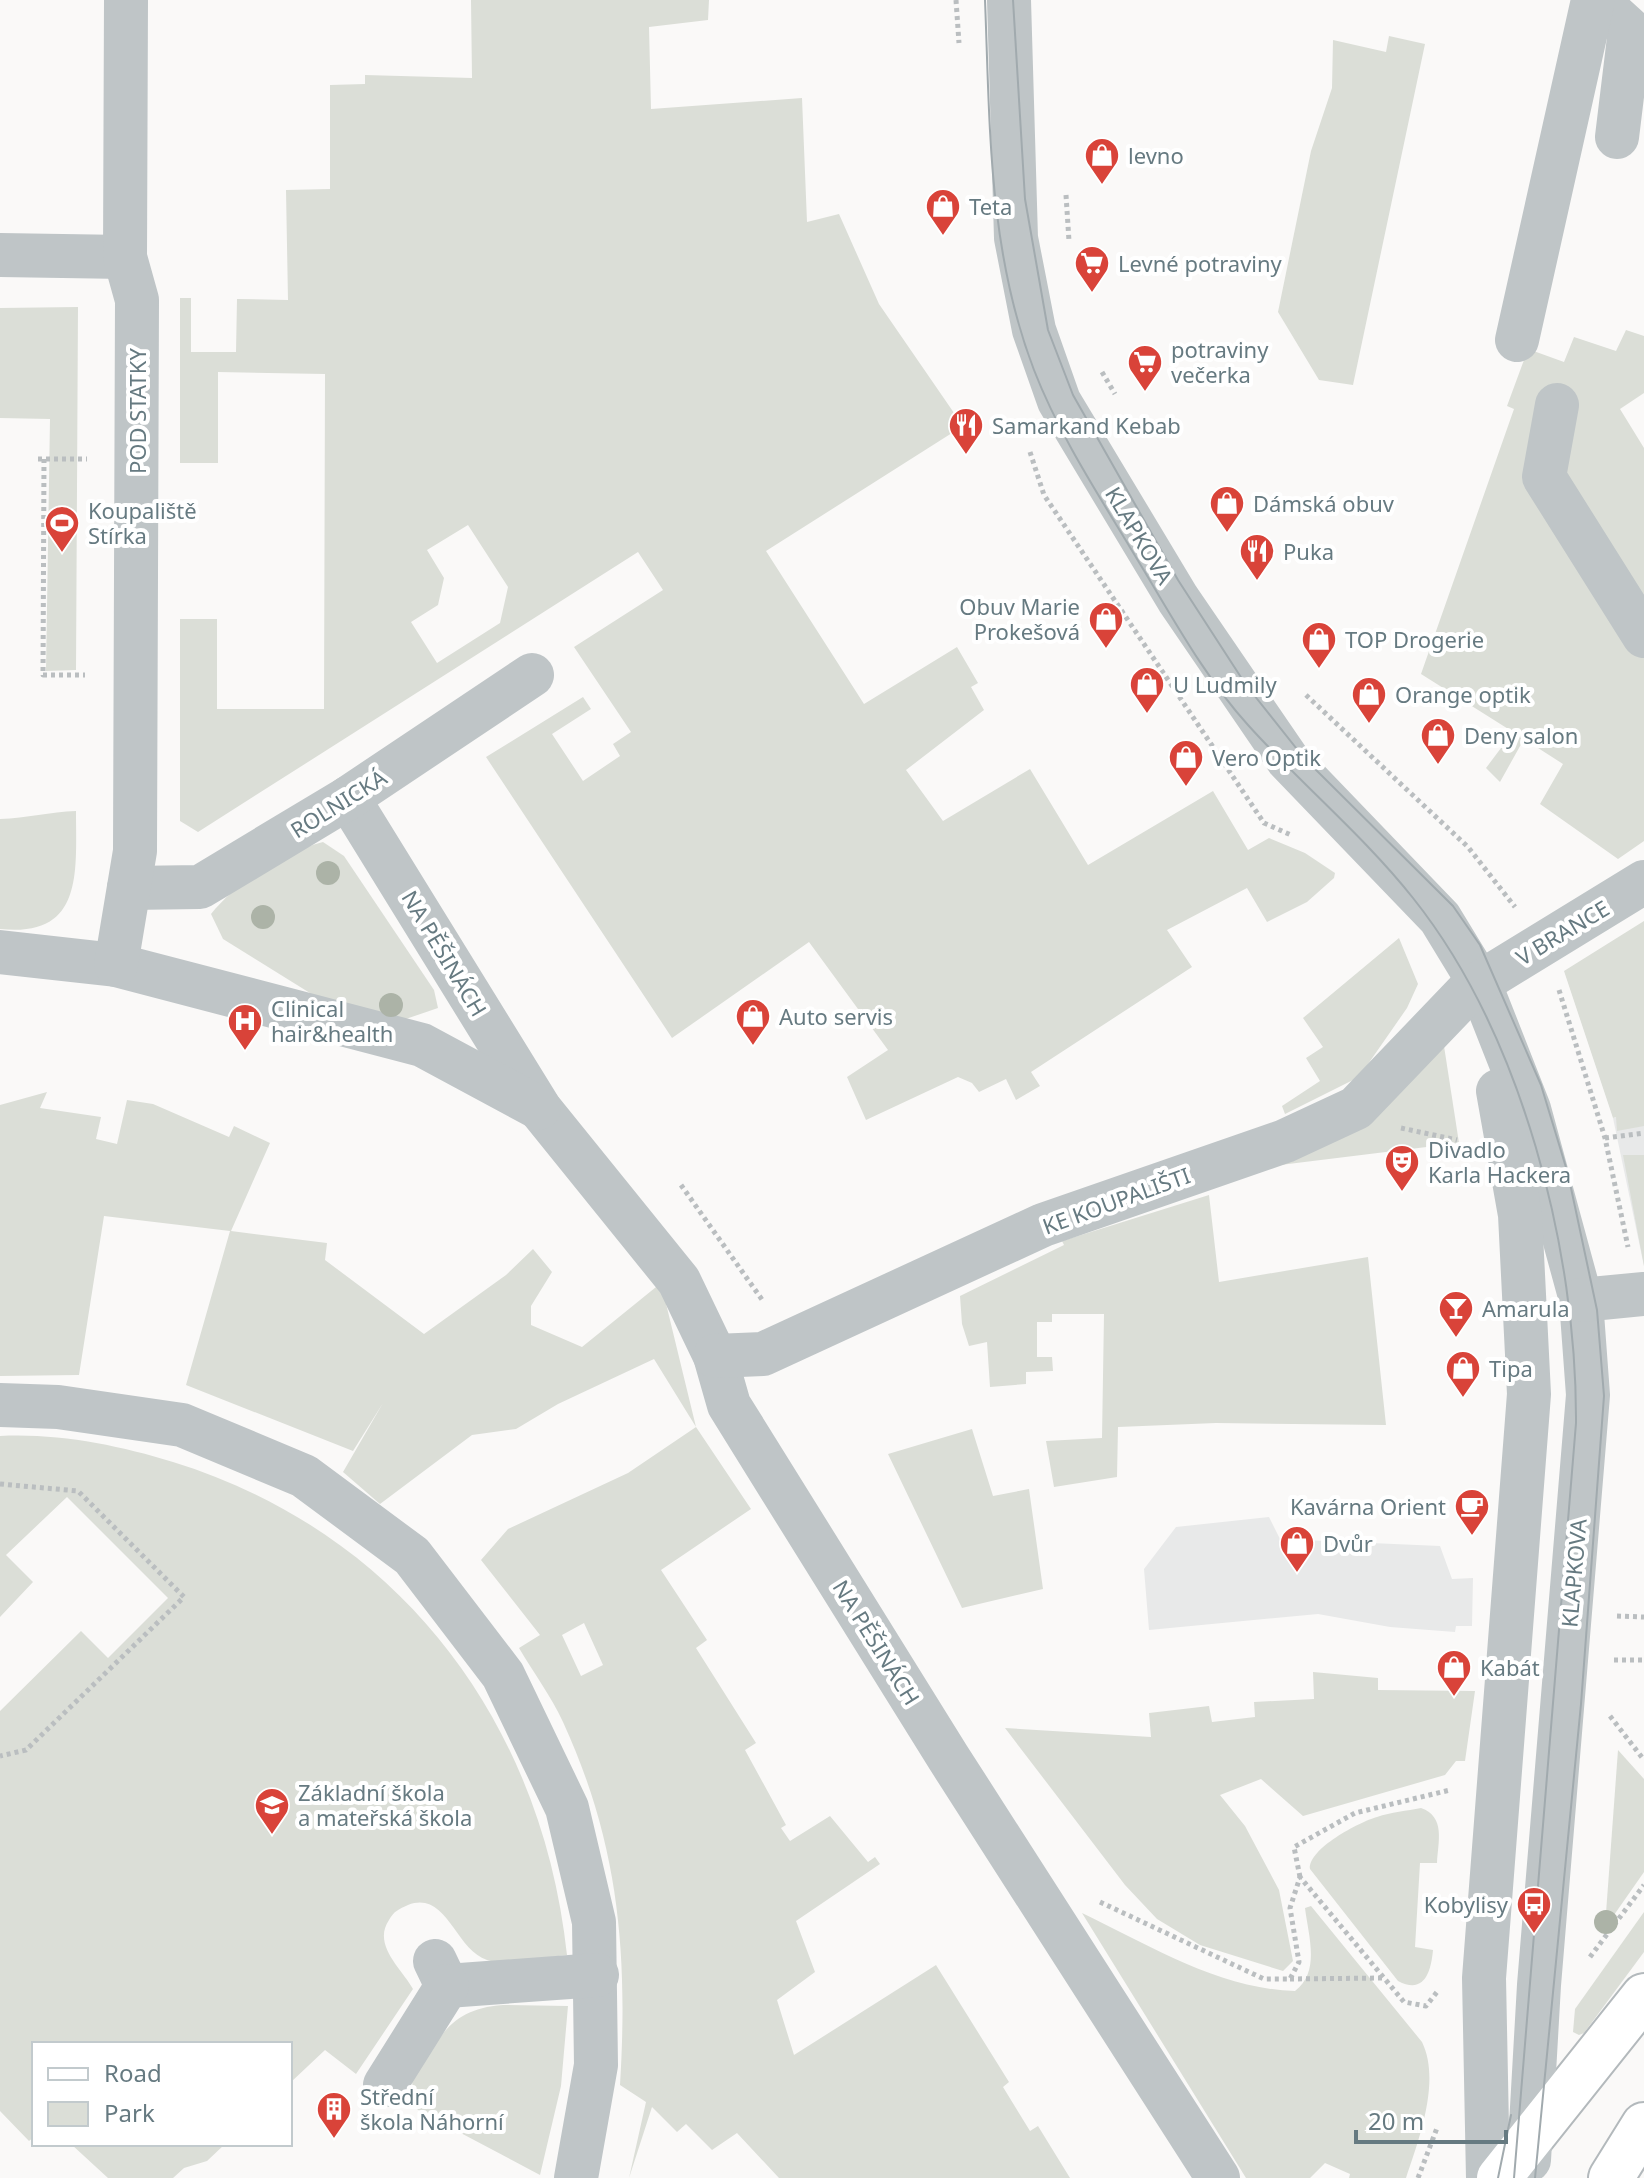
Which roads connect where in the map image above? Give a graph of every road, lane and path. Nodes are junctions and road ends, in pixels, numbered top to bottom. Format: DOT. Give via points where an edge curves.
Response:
graph roads {
  1 [pos="126,0"];
  2 [pos="1009,0"];
  3 [pos="1595,0"];
  4 [pos="1617,137"];
  5 [pos="1066,182"];
  6 [pos="1069,243"];
  7 [pos="0,255"];
  8 [pos="125,257"];
  9 [pos="1517,340"];
  10 [pos="1096,361"];
  11 [pos="1119,401"];
  12 [pos="1557,405"];
  13 [pos="87,459"];
  14 [pos="1644,636"];
  15 [pos="85,675"];
  16 [pos="532,675"];
  17 [pos="1297,687"];
  18 [pos="348,798"];
  19 [pos="1644,882"];
  20 [pos="129,888"];
  21 [pos="1516,908"];
  22 [pos="0,952"];
  23 [pos="116,965"];
  24 [pos="1555,979"];
  25 [pos="1479,982"];
  26 [pos="1356,1108"];
  27 [pos="540,1109"];
  28 [pos="1644,1133"];
  29 [pos="1605,1138"];
  30 [pos="1470,1142"];
  31 [pos="1637,1276"];
  32 [pos="1581,1300"];
  33 [pos="715,1356"];
  34 [pos="0,1405"];
  35 [pos="0,1484"];
  36 [pos="1604,1616"];
  37 [pos="1644,1617"];
  38 [pos="1644,1660"];
  39 [pos="1601,1661"];
  40 [pos="1607,1713"];
  41 [pos="0,1756"];
  42 [pos="1644,1760"];
  43 [pos="1456,1789"];
  44 [pos="1300,1877"];
  45 [pos="1644,1885"];
  46 [pos="1096,1901"];
  47 [pos="1583,1966"];
  48 [pos="597,1975"];
  49 [pos="1384,1978"];
  50 [pos="1290,1979"];
  51 [pos="1440,1988"];
  52 [pos="1644,1996"];
  53 [pos="385,2085"];
  54 [pos="1644,2125"];
  55 [pos="1529,2158"];
  56 [pos="576,2178"];
  57 [pos="1218,2178"];
  58 [pos="1488,2178"];
  59 [pos="1499,2178"];
  60 [pos="1611,2178"];
  1 -- 8 [label="street, POD STATKY"];
  2 -- 25 [label="street, KLAPKOVA" via="1016,238 1034,330 1059,401 1178,599 1288,760 1440,918"];
  3 -- 4 [label="street" via="1630,30"];
  3 -- 9 [label="street"];
  5 -- 6 [label="path"];
  7 -- 8 [label="street"];
  8 -- 20 [label="street, POD STATKY" via="137,300 136,836"];
  10 -- 11 [label="path"];
  12 -- 14 [label="street" via="1544,477"];
  13 -- 15 [label="path" via="41,459 43,675"];
  16 -- 18 [label="street, ROLNICKÁ"];
  17 -- 21 [label="path" via="1468,847"];
  18 -- 20 [label="street, ROLNICKÁ" via="200,887"];
  18 -- 27 [label="street, NA PĚŠINÁCH"];
  19 -- 25 [label="street, V BRANCE"];
  20 -- 23 [label="street, POD STATKY"];
  22 -- 23 [label="street, NA PĚŠINÁCH"];
  23 -- 27 [label="street, NA PĚŠINÁCH" via="422,1045"];
  24 -- 29 [label="path"];
  25 -- 26 [label="street, KE KOUPALIŠTI"];
  25 -- 32 [label="street, KLAPKOVA" via="1529,1109"];
  25 -- 58 [label="street, KLAPKOVA" via="1520,1215 1529,1394 1484,1978"];
  26 -- 30 [label="path" via="1410,1133"];
  26 -- 33 [label="street, KE KOUPALIŠTI" via="1285,1141 1043,1225 763,1354"];
  27 -- 33 [label="street, NA PĚŠINÁCH" via="679,1281"];
  28 -- 29 [label="path"];
  29 -- 31 [label="path"];
  31 -- 32 [label="street"];
  32 -- 55 [label="street, KLAPKOVA" via="1588,1395"];
  33 -- 57 [label="street, NA PĚŠINÁCH" via="729,1405"];
  34 -- 48 [label="street" via="58,1407 182,1425 304,1476 412,1556 503,1675 567,1808 594,1922"];
  35 -- 41 [label="path" via="78,1491 184,1597 26,1750"];
  36 -- 37 [label="path"];
  38 -- 39 [label="path"];
  40 -- 42 [label="path"];
  43 -- 44 [label="path" via="1355,1813 1294,1847"];
  44 -- 49 [label="path"];
  44 -- 50 [label="path" via="1290,1908 1299,1962"];
  45 -- 47 [label="path"];
  46 -- 50 [label="path" via="1264,1979"];
  48 -- 53 [label="street" via="441,1974"];
  48 -- 56 [label="street" via="596,2065"];
  49 -- 50 [label="path"];
  49 -- 51 [label="path" via="1404,2002 1426,2006"];
  52 -- 55 [label="main road"];
  54 -- 60 [label="main road"];
  55 -- 59 [label="main road"];
}
